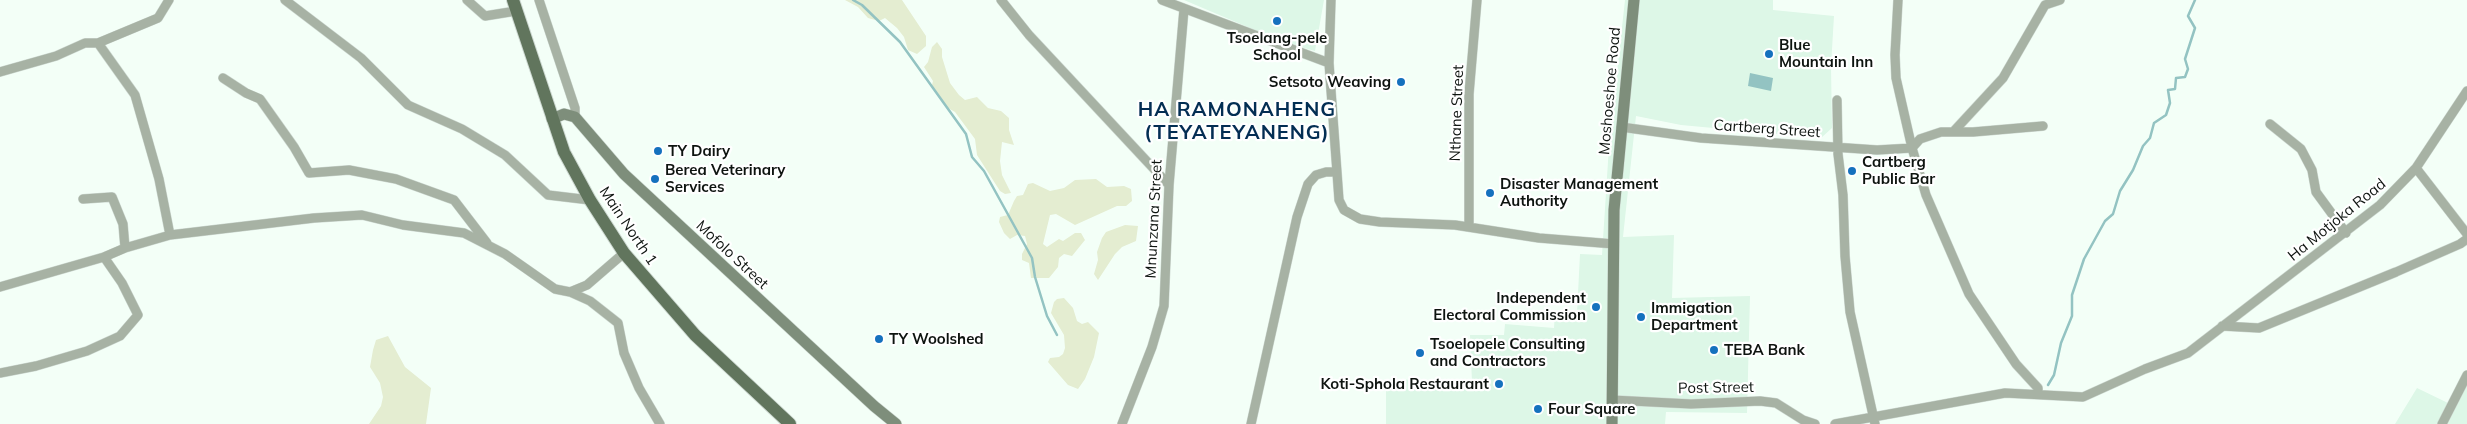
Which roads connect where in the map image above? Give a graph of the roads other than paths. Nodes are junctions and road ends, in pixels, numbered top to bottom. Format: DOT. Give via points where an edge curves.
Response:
graph roads {
  1 [pos="169,0"];
  2 [pos="285,0"];
  3 [pos="467,0"];
  4 [pos="539,0"];
  5 [pos="1001,0"];
  6 [pos="1162,0"];
  7 [pos="1331,0"];
  8 [pos="1477,0"];
  9 [pos="1634,0"];
  10 [pos="1898,0"];
  11 [pos="2060,0"];
  12 [pos="515,6"];
  13 [pos="1184,9"];
  14 [pos="98,44"];
  15 [pos="1329,63"];
  16 [pos="0,72"];
  17 [pos="223,78"];
  18 [pos="2467,91"];
  19 [pos="1837,100"];
  20 [pos="575,118"];
  21 [pos="552,119"];
  22 [pos="2270,124"];
  23 [pos="2043,126"];
  24 [pos="1621,127"];
  25 [pos="1954,131"];
  26 [pos="1838,147"];
  27 [pos="1912,148"];
  28 [pos="2416,168"];
  29 [pos="1337,172"];
  30 [pos="1169,185"];
  31 [pos="83,198"];
  32 [pos="590,200"];
  33 [pos="1469,227"];
  34 [pos="2346,233"];
  35 [pos="2467,234"];
  36 [pos="170,235"];
  37 [pos="2467,239"];
  38 [pos="1614,244"];
  39 [pos="489,246"];
  40 [pos="125,248"];
  41 [pos="624,253"];
  42 [pos="104,257"];
  43 [pos="0,287"];
  44 [pos="570,292"];
  45 [pos="2222,326"];
  46 [pos="0,373"];
  47 [pos="2467,375"];
  48 [pos="2038,394"];
  49 [pos="1612,400"];
  50 [pos="1874,421"];
  51 [pos="660,424"];
  52 [pos="790,424"];
  53 [pos="896,424"];
  54 [pos="1122,424"];
  55 [pos="1252,424"];
  56 [pos="1612,424"];
  57 [pos="1815,424"];
  58 [pos="1835,424"];
  59 [pos="2442,424"];
  1 -- 14 [label="street" via="158,18"];
  2 -- 32 [label="street" via="361,58 408,105 462,129 505,155 548,194"];
  3 -- 12 [label="street" via="486,16"];
  4 -- 20 [label="street" via="575,108"];
  5 -- 30 [label="street" via="1029,35"];
  6 -- 13 [label="street"];
  7 -- 15 [label="street"];
  8 -- 33 [label="street, Nthane Street" via="1469,94"];
  9 -- 24 [label="main road, Moshoeshoe Road"];
  10 -- 27 [label="street" via="1894,55 1896,78"];
  11 -- 25 [label="street" via="2045,5 2002,78"];
  12 -- 21 [label="main road, Main North 1"];
  13 -- 15 [label="street"];
  13 -- 30 [label="street, Mnunzana Street"];
  14 -- 16 [label="street" via="85,43 56,56"];
  14 -- 36 [label="street" via="135,95 159,179"];
  15 -- 29 [label="street"];
  17 -- 39 [label="street" via="260,99 309,173 349,170 396,179 454,200"];
  18 -- 28 [label="street, Ha Motjoka Road"];
  19 -- 26 [label="street"];
  20 -- 21 [label="main road" via="564,114"];
  20 -- 53 [label="main road, Mofolo Street" via="631,181"];
  21 -- 32 [label="main road, Main North 1" via="564,152"];
  22 -- 34 [label="street" via="2301,149 2312,170 2316,192"];
  23 -- 25 [label="street"];
  24 -- 26 [label="street, Cartberg Street" via="1701,138"];
  24 -- 38 [label="main road, Moshoeshoe Road"];
  25 -- 27 [label="street" via="1927,135"];
  26 -- 27 [label="street, Cartberg Street"];
  26 -- 50 [label="street" via="1850,312"];
  27 -- 48 [label="street" via="1926,195 1969,294 2016,364 2038,388"];
  28 -- 34 [label="street, Ha Motjoka Road" via="2380,205"];
  28 -- 35 [label="street"];
  29 -- 33 [label="street" via="1339,200 1344,210 1360,219"];
  29 -- 55 [label="street" via="1316,175 1308,184 1297,217"];
  30 -- 54 [label="street, Mnunzana Street" via="1164,306"];
  31 -- 40 [label="street" via="112,197 123,224"];
  32 -- 41 [label="main road, Main North 1"];
  33 -- 38 [label="street" via="1539,238"];
  34 -- 45 [label="street, Ha Motjoka Road"];
  36 -- 39 [label="street" via="362,215 404,225 464,232"];
  36 -- 40 [label="street"];
  37 -- 45 [label="street" via="2259,328"];
  38 -- 49 [label="main road, Moshoeshoe Road"];
  39 -- 44 [label="street" via="555,289"];
  40 -- 42 [label="street"];
  41 -- 44 [label="street" via="587,285"];
  41 -- 52 [label="main road, Main North 1" via="695,335"];
  42 -- 43 [label="street"];
  42 -- 46 [label="street" via="138,315 120,336 87,351"];
  44 -- 51 [label="street" via="590,301 618,323 624,352 639,388"];
  45 -- 48 [label="street, Ha Motjoka Road" via="2188,353 2145,368 2083,397"];
  47 -- 59 [label="street"];
  48 -- 50 [label="street" via="2004,392"];
  49 -- 56 [label="main road, Moshoeshoe Road"];
  49 -- 57 [label="street, Post Street" via="1691,404 1760,400 1776,404"];
  50 -- 58 [label="street"];
}
